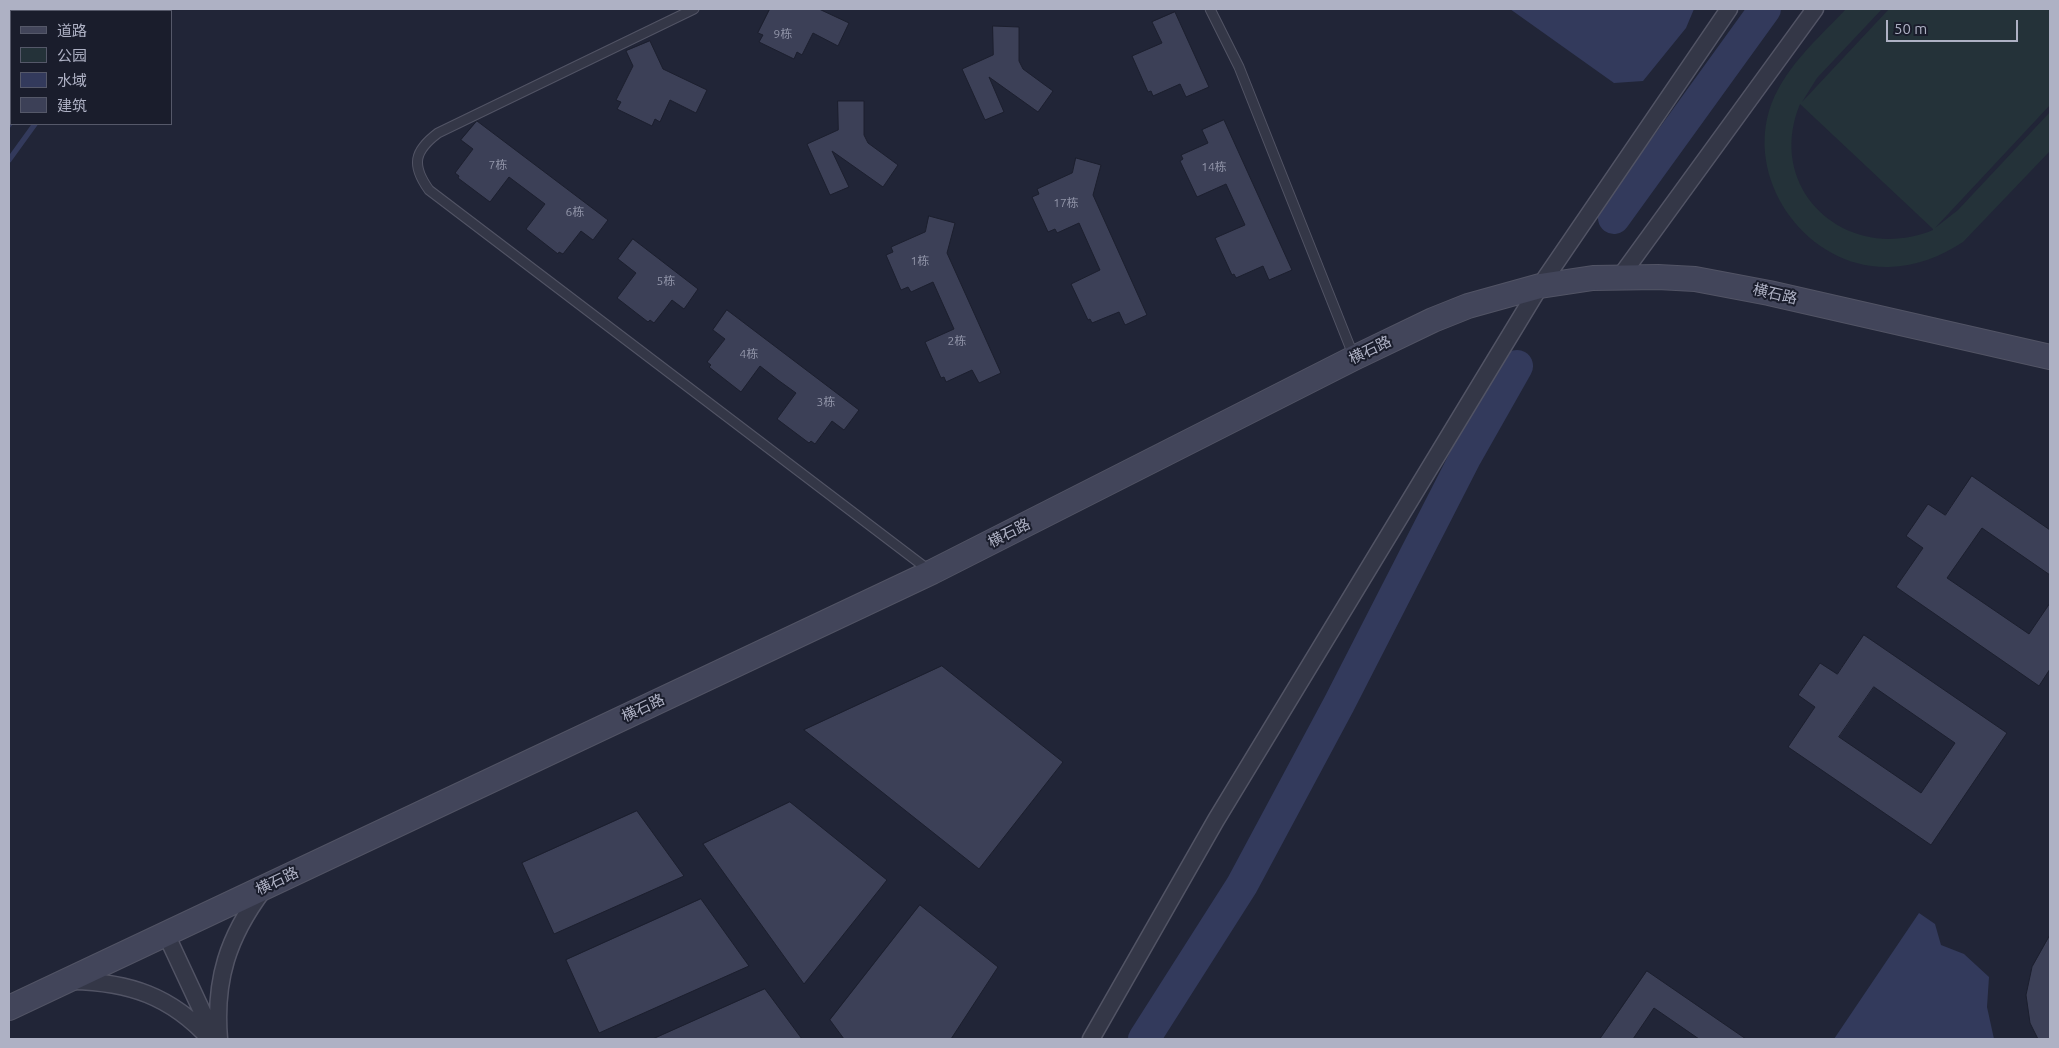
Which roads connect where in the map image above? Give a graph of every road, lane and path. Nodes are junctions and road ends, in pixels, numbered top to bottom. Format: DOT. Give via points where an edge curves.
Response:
graph roads {
  1 [pos="694,9"];
  2 [pos="1210,9"];
  3 [pos="1729,9"];
  4 [pos="1815,9"];
  5 [pos="1620,277"];
  6 [pos="1540,286"];
  7 [pos="2050,357"];
  8 [pos="1354,358"];
  9 [pos="932,572"];
  10 [pos="266,886"];
  11 [pos="166,934"];
  12 [pos="68,981"];
  13 [pos="9,1008"];
  14 [pos="210,1039"];
  15 [pos="215,1039"];
  16 [pos="220,1039"];
  17 [pos="1091,1039"];
  1 -- 9 [label="lane" via="438,133 424,143 418,159 419,176 429,190"];
  2 -- 8 [label="lane" via="1239,67"];
  3 -- 6 [label="street"];
  4 -- 5 [label="street"];
  5 -- 6 [label="main road, 横石路"];
  5 -- 7 [label="main road, 横石路" via="1676,278 1732,285"];
  6 -- 8 [label="main road, 横石路" via="1468,306"];
  6 -- 17 [label="street" via="1216,820"];
  8 -- 9 [label="main road, 横石路"];
  9 -- 10 [label="main road, 横石路"];
  10 -- 11 [label="main road, 横石路"];
  10 -- 16 [label="street" via="245,914 230,946 220,981 217,1016"];
  11 -- 12 [label="main road, 横石路"];
  11 -- 15 [label="street"];
  12 -- 13 [label="main road, 横石路"];
  12 -- 14 [label="street" via="103,982 137,990 169,1004"];
}
